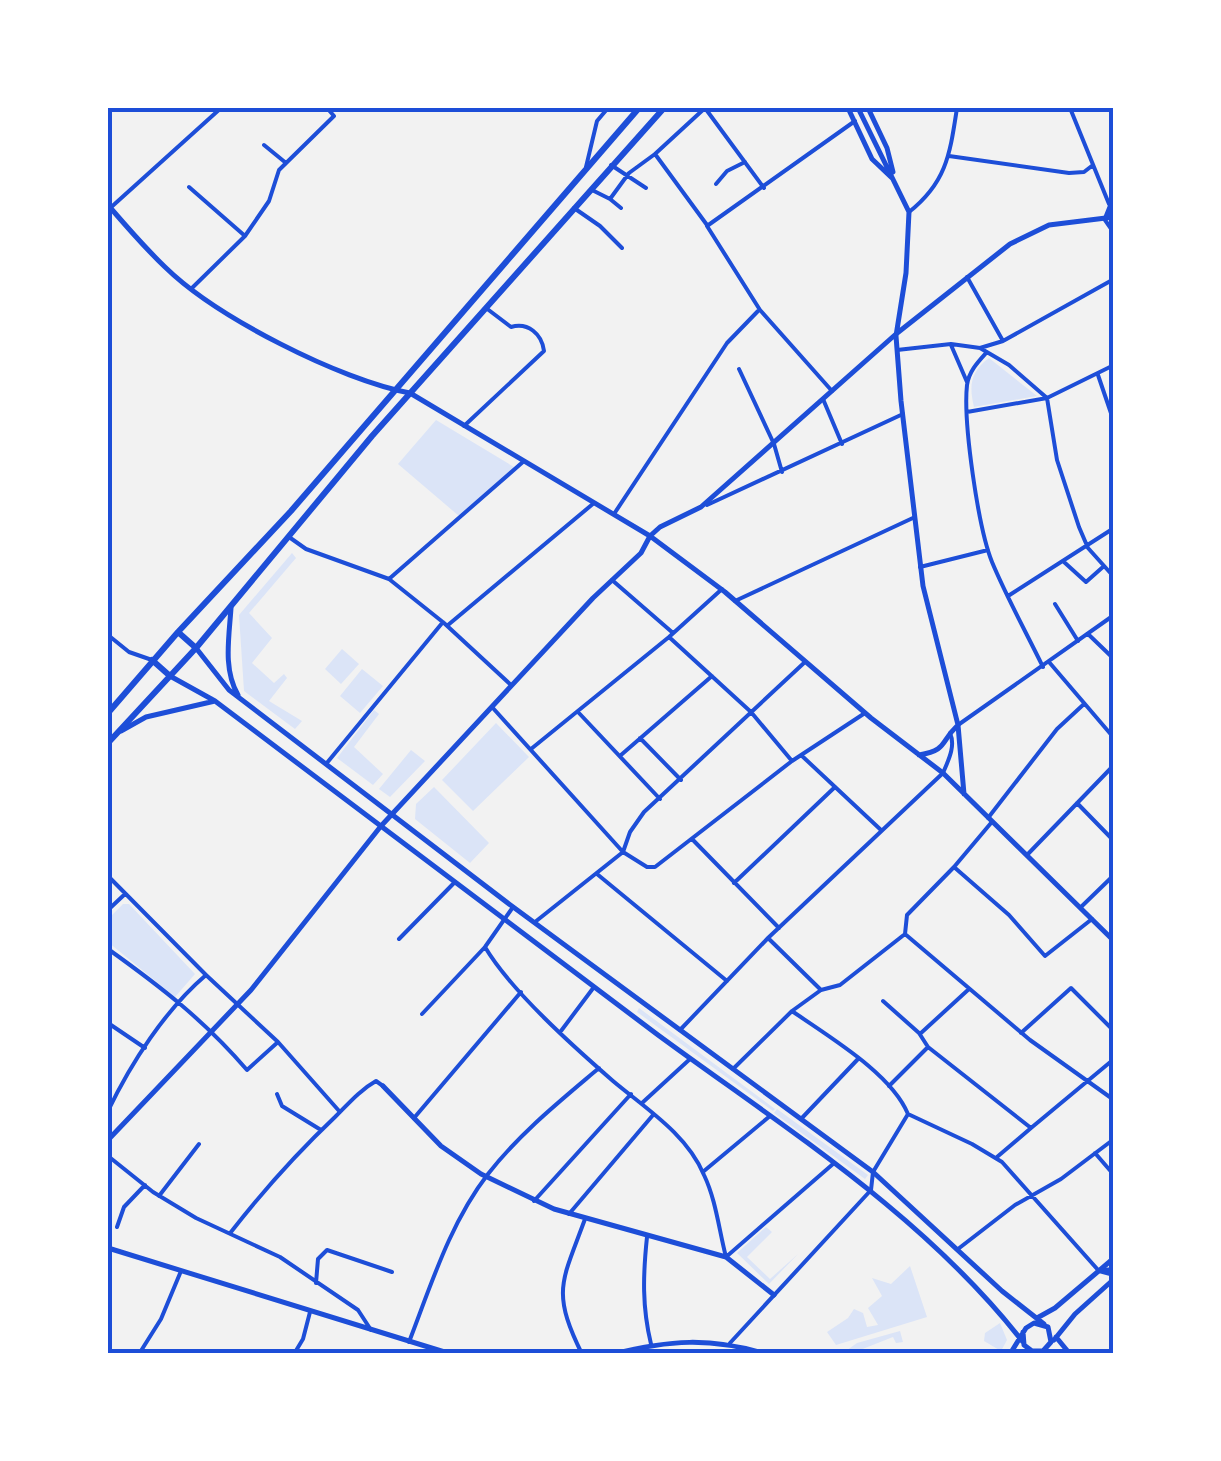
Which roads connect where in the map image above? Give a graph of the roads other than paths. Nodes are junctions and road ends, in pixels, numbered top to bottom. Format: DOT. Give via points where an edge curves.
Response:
graph roads {
  1 [pos="113,108"];
  2 [pos="221,108"];
  3 [pos="327,108"];
  4 [pos="608,108"];
  5 [pos="639,108"];
  6 [pos="664,108"];
  7 [pos="848,108"];
  8 [pos="858,108"];
  9 [pos="868,108"];
  10 [pos="958,108"];
  11 [pos="1070,108"];
  12 [pos="108,112"];
  13 [pos="854,121"];
  14 [pos="264,145"];
  15 [pos="655,154"];
  16 [pos="950,156"];
  17 [pos="744,162"];
  18 [pos="286,163"];
  19 [pos="611,164"];
  20 [pos="1094,165"];
  21 [pos="585,173"];
  22 [pos="628,176"];
  23 [pos="894,180"];
  24 [pos="716,184"];
  25 [pos="189,187"];
  26 [pos="646,188"];
  27 [pos="764,188"];
  28 [pos="590,189"];
  29 [pos="610,200"];
  30 [pos="1111,200"];
  31 [pos="108,207"];
  32 [pos="574,208"];
  33 [pos="621,208"];
  34 [pos="909,212"];
  35 [pos="1108,217"];
  36 [pos="707,226"];
  37 [pos="1114,233"];
  38 [pos="245,236"];
  39 [pos="622,248"];
  40 [pos="968,277"];
  41 [pos="1114,279"];
  42 [pos="192,288"];
  43 [pos="486,308"];
  44 [pos="760,310"];
  45 [pos="896,334"];
  46 [pos="1003,341"];
  47 [pos="951,344"];
  48 [pos="980,348"];
  49 [pos="897,350"];
  50 [pos="987,351"];
  51 [pos="1114,365"];
  52 [pos="740,369"];
  53 [pos="1098,375"];
  54 [pos="967,382"];
  55 [pos="393,390"];
  56 [pos="832,391"];
  57 [pos="410,394"];
  58 [pos="1046,398"];
  59 [pos="823,399"];
  60 [pos="967,412"];
  61 [pos="902,414"];
  62 [pos="1114,422"];
  63 [pos="464,426"];
  64 [pos="774,444"];
  65 [pos="842,444"];
  66 [pos="524,461"];
  67 [pos="782,472"];
  68 [pos="594,502"];
  69 [pos="701,507"];
  70 [pos="614,514"];
  71 [pos="914,518"];
  72 [pos="1114,528"];
  73 [pos="650,536"];
  74 [pos="289,538"];
  75 [pos="1088,548"];
  76 [pos="988,550"];
  77 [pos="1064,562"];
  78 [pos="1104,566"];
  79 [pos="920,567"];
  80 [pos="1114,577"];
  81 [pos="389,580"];
  82 [pos="612,580"];
  83 [pos="722,589"];
  84 [pos="1008,596"];
  85 [pos="735,600"];
  86 [pos="232,603"];
  87 [pos="1055,604"];
  88 [pos="1114,615"];
  89 [pos="445,624"];
  90 [pos="178,632"];
  91 [pos="1088,634"];
  92 [pos="108,635"];
  93 [pos="671,635"];
  94 [pos="1078,642"];
  95 [pos="196,648"];
  96 [pos="1114,658"];
  97 [pos="152,660"];
  98 [pos="806,661"];
  99 [pos="1049,662"];
  100 [pos="1043,667"];
  101 [pos="170,676"];
  102 [pos="712,676"];
  103 [pos="511,685"];
  104 [pos="240,698"];
  105 [pos="215,701"];
  106 [pos="1084,704"];
  107 [pos="492,707"];
  108 [pos="577,711"];
  109 [pos="108,712"];
  110 [pos="751,712"];
  111 [pos="865,712"];
  112 [pos="958,725"];
  113 [pos="950,732"];
  114 [pos="114,735"];
  115 [pos="640,738"];
  116 [pos="1114,738"];
  117 [pos="108,743"];
  118 [pos="530,750"];
  119 [pos="621,755"];
  120 [pos="801,755"];
  121 [pos="919,755"];
  122 [pos="792,761"];
  123 [pos="326,764"];
  124 [pos="1114,764"];
  125 [pos="1108,770"];
  126 [pos="943,774"];
  127 [pos="1114,777"];
  128 [pos="681,780"];
  129 [pos="835,787"];
  130 [pos="964,794"];
  131 [pos="660,799"];
  132 [pos="1077,802"];
  133 [pos="393,814"];
  134 [pos="990,819"];
  135 [pos="381,826"];
  136 [pos="882,831"];
  137 [pos="692,838"];
  138 [pos="1114,842"];
  139 [pos="623,852"];
  140 [pos="1027,855"];
  141 [pos="954,868"];
  142 [pos="598,874"];
  143 [pos="108,876"];
  144 [pos="1114,876"];
  145 [pos="734,882"];
  146 [pos="454,883"];
  147 [pos="125,894"];
  148 [pos="514,907"];
  149 [pos="1081,908"];
  150 [pos="108,910"];
  151 [pos="1092,918"];
  152 [pos="503,921"];
  153 [pos="535,922"];
  154 [pos="779,928"];
  155 [pos="906,934"];
  156 [pos="768,938"];
  157 [pos="399,939"];
  158 [pos="1114,941"];
  159 [pos="485,947"];
  160 [pos="108,948"];
  161 [pos="206,975"];
  162 [pos="727,981"];
  163 [pos="594,987"];
  164 [pos="969,989"];
  165 [pos="820,990"];
  166 [pos="522,992"];
  167 [pos="884,1000"];
  168 [pos="181,1002"];
  169 [pos="238,1003"];
  170 [pos="792,1011"];
  171 [pos="422,1014"];
  172 [pos="108,1023"];
  173 [pos="212,1030"];
  174 [pos="680,1030"];
  175 [pos="561,1031"];
  176 [pos="1114,1031"];
  177 [pos="1022,1033"];
  178 [pos="920,1034"];
  179 [pos="278,1042"];
  180 [pos="928,1047"];
  181 [pos="145,1048"];
  182 [pos="1114,1058"];
  183 [pos="691,1059"];
  184 [pos="858,1059"];
  185 [pos="600,1068"];
  186 [pos="732,1069"];
  187 [pos="1087,1080"];
  188 [pos="383,1086"];
  189 [pos="889,1086"];
  190 [pos="108,1090"];
  191 [pos="276,1094"];
  192 [pos="631,1094"];
  193 [pos="114,1097"];
  194 [pos="1114,1100"];
  195 [pos="642,1103"];
  196 [pos="108,1111"];
  197 [pos="340,1112"];
  198 [pos="655,1113"];
  199 [pos="908,1114"];
  200 [pos="770,1116"];
  201 [pos="414,1118"];
  202 [pos="801,1119"];
  203 [pos="1031,1128"];
  204 [pos="320,1130"];
  205 [pos="1114,1138"];
  206 [pos="108,1140"];
  207 [pos="199,1144"];
  208 [pos="1094,1153"];
  209 [pos="108,1156"];
  210 [pos="996,1158"];
  211 [pos="834,1163"];
  212 [pos="704,1172"];
  213 [pos="873,1172"];
  214 [pos="1114,1175"];
  215 [pos="486,1176"];
  216 [pos="145,1186"];
  217 [pos="871,1190"];
  218 [pos="1033,1194"];
  219 [pos="159,1196"];
  220 [pos="534,1201"];
  221 [pos="569,1214"];
  222 [pos="585,1220"];
  223 [pos="117,1226"];
  224 [pos="231,1232"];
  225 [pos="648,1237"];
  226 [pos="108,1248"];
  227 [pos="958,1249"];
  228 [pos="726,1257"];
  229 [pos="1114,1258"];
  230 [pos="181,1271"];
  231 [pos="1098,1271"];
  232 [pos="392,1272"];
  233 [pos="1113,1274"];
  234 [pos="316,1283"];
  235 [pos="774,1294"];
  236 [pos="311,1311"];
  237 [pos="1036,1318"];
  238 [pos="1044,1324"];
  239 [pos="1030,1325"];
  240 [pos="371,1330"];
  241 [pos="1022,1337"];
  242 [pos="1054,1340"];
  243 [pos="409,1342"];
  244 [pos="660,1342"];
  245 [pos="730,1343"];
  246 [pos="652,1344"];
  247 [pos="1039,1353"];
  248 [pos="140,1354"];
  249 [pos="294,1354"];
  250 [pos="451,1354"];
  251 [pos="582,1354"];
  252 [pos="613,1354"];
  253 [pos="659,1354"];
  254 [pos="766,1354"];
  255 [pos="1010,1354"];
  256 [pos="1070,1354"];
  1 -- 12 [label="street"];
  2 -- 31 [label="street"];
  3 -- 18 [label="street" via="334,116"];
  4 -- 21 [label="street" via="596,121"];
  5 -- 21 [label="highway"];
  6 -- 19 [label="highway"];
  7 -- 13 [label="street"];
  8 -- 23 [label="street"];
  9 -- 23 [label="street"];
  10 -- 16 [label="street"];
  11 -- 20 [label="street"];
  13 -- 23 [label="street" via="872,159"];
  13 -- 27 [label="street"];
  14 -- 18 [label="street"];
  15 -- 17 [label="street" via="705,108"];
  15 -- 22 [label="street"];
  15 -- 36 [label="street"];
  16 -- 20 [label="street" via="1069,173"];
  16 -- 34 [label="street" via="930,196"];
  17 -- 24 [label="street"];
  17 -- 27 [label="street"];
  18 -- 38 [label="street"];
  19 -- 22 [label="street"];
  19 -- 28 [label="highway"];
  20 -- 30 [label="street"];
  21 -- 55 [label="highway"];
  22 -- 26 [label="street"];
  22 -- 29 [label="street"];
  23 -- 34 [label="street"];
  25 -- 38 [label="street"];
  27 -- 36 [label="street"];
  28 -- 29 [label="street"];
  28 -- 32 [label="highway"];
  29 -- 33 [label="street"];
  30 -- 35 [label="street"];
  31 -- 42 [label="street"];
  32 -- 39 [label="street"];
  32 -- 43 [label="highway"];
  34 -- 45 [label="street"];
  35 -- 37 [label="street"];
  35 -- 40 [label="street" via="1049,225 1010,244"];
  36 -- 44 [label="street"];
  38 -- 42 [label="street"];
  40 -- 45 [label="street"];
  40 -- 46 [label="street"];
  41 -- 46 [label="street"];
  42 -- 55 [label="street" via="308,358"];
  43 -- 57 [label="highway"];
  43 -- 63 [label="street" via="512,327 529,328 544,351"];
  44 -- 56 [label="street"];
  44 -- 70 [label="street" via="726,343"];
  45 -- 49 [label="street"];
  45 -- 56 [label="street"];
  46 -- 48 [label="street"];
  47 -- 48 [label="street"];
  47 -- 49 [label="street"];
  47 -- 54 [label="street"];
  48 -- 50 [label="street"];
  49 -- 61 [label="street"];
  50 -- 54 [label="street"];
  50 -- 58 [label="street"];
  51 -- 53 [label="street"];
  52 -- 64 [label="street"];
  53 -- 58 [label="street"];
  53 -- 62 [label="street"];
  54 -- 60 [label="street"];
  55 -- 57 [label="street"];
  55 -- 90 [label="highway"];
  56 -- 59 [label="street"];
  57 -- 63 [label="street"];
  57 -- 74 [label="highway"];
  58 -- 60 [label="street"];
  58 -- 75 [label="street" via="1057,460"];
  59 -- 64 [label="street"];
  59 -- 65 [label="street"];
  60 -- 76 [label="street"];
  61 -- 65 [label="street"];
  61 -- 71 [label="street"];
  63 -- 66 [label="street"];
  64 -- 67 [label="street"];
  64 -- 69 [label="street"];
  65 -- 67 [label="street"];
  66 -- 68 [label="street"];
  66 -- 81 [label="street"];
  67 -- 69 [label="street"];
  68 -- 70 [label="street"];
  68 -- 89 [label="street"];
  69 -- 73 [label="street"];
  70 -- 73 [label="street"];
  71 -- 79 [label="street"];
  71 -- 85 [label="street"];
  72 -- 75 [label="street"];
  73 -- 82 [label="street"];
  73 -- 83 [label="street"];
  74 -- 81 [label="street"];
  74 -- 86 [label="highway"];
  75 -- 77 [label="street"];
  75 -- 78 [label="street"];
  76 -- 79 [label="street"];
  76 -- 84 [label="street"];
  77 -- 78 [label="street" via="1086,582"];
  77 -- 84 [label="street"];
  78 -- 80 [label="street"];
  79 -- 112 [label="street"];
  81 -- 89 [label="street"];
  82 -- 93 [label="street"];
  82 -- 103 [label="street"];
  83 -- 85 [label="street"];
  83 -- 93 [label="street"];
  84 -- 100 [label="street"];
  85 -- 98 [label="street"];
  86 -- 95 [label="highway"];
  86 -- 104 [label="street" via="228,662"];
  87 -- 94 [label="street"];
  88 -- 91 [label="street"];
  89 -- 103 [label="street"];
  89 -- 123 [label="street"];
  90 -- 95 [label="highway"];
  90 -- 97 [label="highway"];
  91 -- 94 [label="street"];
  91 -- 96 [label="street"];
  92 -- 97 [label="street"];
  93 -- 102 [label="street"];
  93 -- 108 [label="street"];
  94 -- 99 [label="street"];
  95 -- 101 [label="highway"];
  95 -- 104 [label="street"];
  97 -- 101 [label="highway"];
  97 -- 109 [label="highway"];
  98 -- 110 [label="street"];
  98 -- 111 [label="street"];
  99 -- 100 [label="street"];
  99 -- 106 [label="street"];
  100 -- 112 [label="street"];
  101 -- 105 [label="street"];
  101 -- 114 [label="highway"];
  102 -- 110 [label="street"];
  102 -- 115 [label="street"];
  103 -- 107 [label="street"];
  104 -- 123 [label="street"];
  105 -- 114 [label="street" via="146,717"];
  105 -- 135 [label="street"];
  106 -- 116 [label="street"];
  106 -- 134 [label="street"];
  107 -- 118 [label="street"];
  107 -- 133 [label="street"];
  108 -- 118 [label="street"];
  108 -- 119 [label="street"];
  110 -- 122 [label="street"];
  110 -- 128 [label="street"];
  111 -- 120 [label="street"];
  111 -- 121 [label="street"];
  112 -- 113 [label="street"];
  112 -- 130 [label="street"];
  113 -- 121 [label="street" via="936,752"];
  113 -- 126 [label="street"];
  114 -- 117 [label="highway"];
  115 -- 119 [label="street"];
  115 -- 128 [label="street"];
  118 -- 139 [label="street"];
  119 -- 131 [label="street"];
  120 -- 122 [label="street"];
  120 -- 129 [label="street"];
  121 -- 126 [label="street"];
  122 -- 137 [label="street"];
  123 -- 133 [label="street"];
  124 -- 125 [label="street"];
  125 -- 127 [label="street"];
  125 -- 132 [label="street"];
  126 -- 130 [label="street"];
  126 -- 136 [label="street"];
  128 -- 131 [label="street"];
  129 -- 136 [label="street"];
  129 -- 145 [label="street"];
  130 -- 134 [label="street"];
  131 -- 139 [label="street" via="637,822"];
  132 -- 138 [label="street"];
  132 -- 140 [label="street"];
  133 -- 135 [label="street"];
  133 -- 148 [label="street"];
  134 -- 140 [label="street"];
  134 -- 141 [label="street"];
  135 -- 146 [label="street"];
  135 -- 169 [label="street"];
  136 -- 154 [label="street"];
  137 -- 139 [label="street" via="655,867"];
  137 -- 145 [label="street"];
  139 -- 142 [label="street"];
  140 -- 149 [label="street"];
  141 -- 151 [label="street" via="1045,956"];
  141 -- 155 [label="street" via="907,914"];
  142 -- 153 [label="street"];
  142 -- 162 [label="street"];
  143 -- 147 [label="street"];
  144 -- 149 [label="street"];
  145 -- 154 [label="street"];
  146 -- 152 [label="street"];
  146 -- 157 [label="street"];
  147 -- 150 [label="street"];
  147 -- 161 [label="street"];
  148 -- 152 [label="street"];
  148 -- 153 [label="street"];
  149 -- 151 [label="street"];
  151 -- 158 [label="street"];
  152 -- 159 [label="street"];
  152 -- 163 [label="street"];
  153 -- 174 [label="street"];
  154 -- 156 [label="street"];
  155 -- 164 [label="street"];
  155 -- 165 [label="street" via="840,985"];
  156 -- 162 [label="street"];
  156 -- 165 [label="street"];
  159 -- 166 [label="street"];
  159 -- 171 [label="street"];
  160 -- 168 [label="street"];
  161 -- 168 [label="street"];
  161 -- 169 [label="street"];
  162 -- 174 [label="street"];
  163 -- 175 [label="street"];
  163 -- 183 [label="street"];
  164 -- 177 [label="street"];
  164 -- 178 [label="street"];
  165 -- 170 [label="street"];
  166 -- 175 [label="street"];
  166 -- 201 [label="street"];
  167 -- 178 [label="street"];
  168 -- 173 [label="street"];
  168 -- 181 [label="street"];
  169 -- 173 [label="street"];
  169 -- 179 [label="street"];
  170 -- 184 [label="street"];
  170 -- 186 [label="street"];
  172 -- 181 [label="street"];
  173 -- 179 [label="street" via="247,1070"];
  173 -- 206 [label="street"];
  174 -- 186 [label="street"];
  175 -- 185 [label="street"];
  176 -- 177 [label="street" via="1070,988"];
  177 -- 187 [label="street"];
  178 -- 180 [label="street"];
  179 -- 197 [label="street"];
  180 -- 189 [label="street"];
  180 -- 203 [label="street"];
  181 -- 193 [label="street"];
  182 -- 187 [label="street"];
  183 -- 195 [label="street"];
  183 -- 200 [label="street"];
  184 -- 189 [label="street"];
  184 -- 202 [label="street"];
  185 -- 192 [label="street"];
  185 -- 215 [label="street" via="527,1129"];
  186 -- 202 [label="street"];
  187 -- 194 [label="street"];
  187 -- 203 [label="street"];
  188 -- 197 [label="street" via="366,1086"];
  188 -- 201 [label="street"];
  189 -- 199 [label="street"];
  190 -- 193 [label="street"];
  191 -- 204 [label="street" via="282,1106"];
  192 -- 195 [label="street"];
  192 -- 220 [label="street"];
  193 -- 196 [label="street"];
  195 -- 198 [label="street"];
  197 -- 204 [label="street"];
  198 -- 212 [label="street"];
  198 -- 221 [label="street"];
  199 -- 210 [label="street"];
  199 -- 213 [label="street"];
  200 -- 211 [label="street"];
  200 -- 212 [label="street"];
  201 -- 215 [label="street"];
  202 -- 213 [label="street"];
  203 -- 210 [label="street"];
  204 -- 224 [label="street"];
  205 -- 208 [label="street"];
  207 -- 219 [label="street"];
  208 -- 214 [label="street"];
  208 -- 218 [label="street"];
  209 -- 216 [label="street"];
  210 -- 218 [label="street"];
  211 -- 217 [label="street"];
  211 -- 228 [label="street"];
  212 -- 228 [label="street"];
  213 -- 217 [label="street"];
  213 -- 227 [label="street"];
  215 -- 220 [label="street"];
  215 -- 243 [label="street" via="458,1222"];
  216 -- 219 [label="street"];
  216 -- 223 [label="street" via="124,1207"];
  217 -- 235 [label="street"];
  217 -- 241 [label="street"];
  218 -- 227 [label="street"];
  218 -- 231 [label="street"];
  219 -- 224 [label="street"];
  220 -- 221 [label="street"];
  221 -- 222 [label="street"];
  222 -- 225 [label="street"];
  222 -- 251 [label="street" via="560,1294"];
  224 -- 234 [label="street"];
  225 -- 228 [label="street"];
  225 -- 246 [label="street" via="642,1278"];
  226 -- 230 [label="street"];
  227 -- 237 [label="street"];
  228 -- 235 [label="street"];
  229 -- 231 [label="street"];
  230 -- 236 [label="street"];
  230 -- 248 [label="street"];
  231 -- 233 [label="street"];
  231 -- 237 [label="street"];
  232 -- 234 [label="street" via="327,1250 318,1259"];
  233 -- 242 [label="street"];
  234 -- 240 [label="street" via="358,1310"];
  235 -- 245 [label="street"];
  236 -- 240 [label="street"];
  236 -- 249 [label="street"];
  237 -- 238 [label="street"];
  237 -- 239 [label="street"];
  238 -- 239 [label="street"];
  238 -- 242 [label="street"];
  239 -- 241 [label="street"];
  240 -- 243 [label="street"];
  241 -- 247 [label="street"];
  241 -- 255 [label="street"];
  242 -- 247 [label="street"];
  242 -- 256 [label="street"];
  243 -- 250 [label="street"];
  244 -- 245 [label="street"];
  244 -- 246 [label="street"];
  244 -- 253 [label="street"];
  245 -- 254 [label="street"];
  246 -- 252 [label="street"];
}
